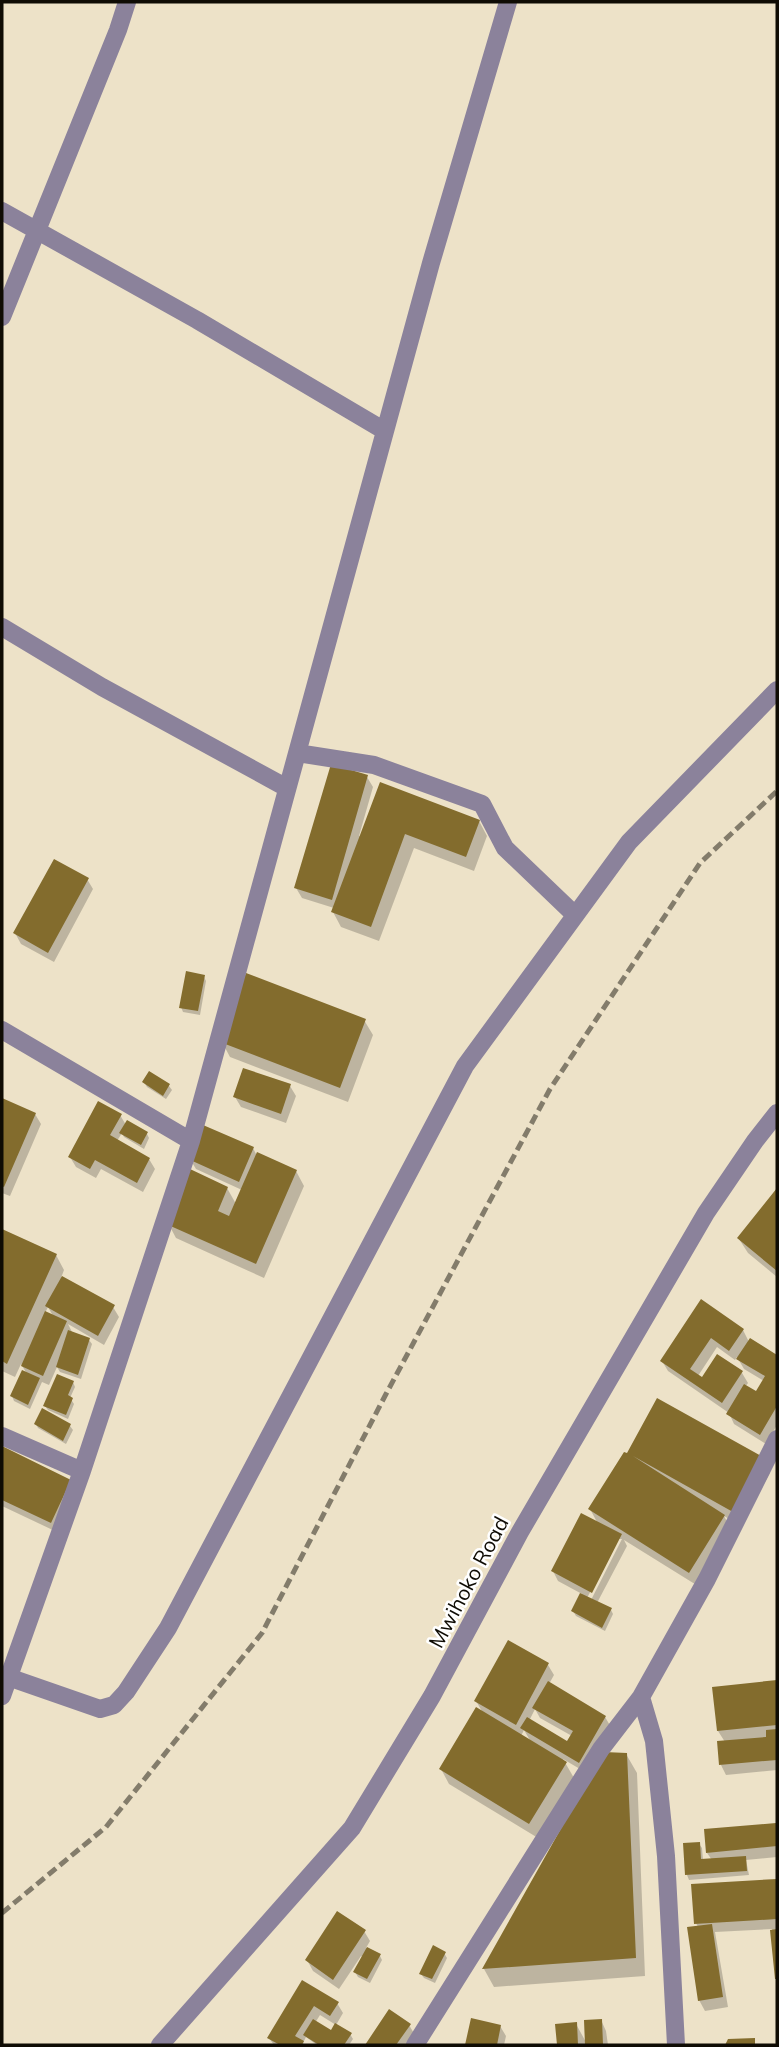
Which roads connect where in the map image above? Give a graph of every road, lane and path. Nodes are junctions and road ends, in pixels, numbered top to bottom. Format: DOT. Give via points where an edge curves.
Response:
graph roads {
  1 [pos="127,2"];
  2 [pos="508,2"];
  3 [pos="2,211"];
  4 [pos="38,231"];
  5 [pos="2,317"];
  6 [pos="385,431"];
  7 [pos="2,627"];
  8 [pos="777,690"];
  9 [pos="297,754"];
  10 [pos="287,788"];
  11 [pos="575,915"];
  12 [pos="2,1031"];
  13 [pos="777,1113"];
  14 [pos="191,1141"];
  15 [pos="2,1436"];
  16 [pos="777,1438"];
  17 [pos="82,1471"];
  18 [pos="8,1677"];
  19 [pos="2,1696"];
  20 [pos="641,1697"];
  21 [pos="160,2045"];
  22 [pos="415,2045"];
  23 [pos="676,2045"];
  1 -- 4 [label="street"];
  2 -- 6 [label="street"];
  3 -- 4 [label="street"];
  4 -- 5 [label="street"];
  4 -- 6 [label="street"];
  6 -- 9 [label="street"];
  7 -- 10 [label="street"];
  8 -- 11 [label="street" via="629,842"];
  9 -- 10 [label="street"];
  9 -- 11 [label="street" via="374,765 482,804 505,848"];
  10 -- 14 [label="street"];
  11 -- 18 [label="street" via="465,1066 168,1628 126,1692 114,1706 100,1709"];
  12 -- 14 [label="street"];
  13 -- 21 [label="street, Mwihoko Road" via="706,1213 352,1828"];
  14 -- 17 [label="street"];
  15 -- 17 [label="street"];
  16 -- 20 [label="street"];
  17 -- 18 [label="street"];
  18 -- 19 [label="street"];
  20 -- 22 [label="street" via="601,1749"];
  20 -- 23 [label="street" via="654,1741 666,1856"];
}
